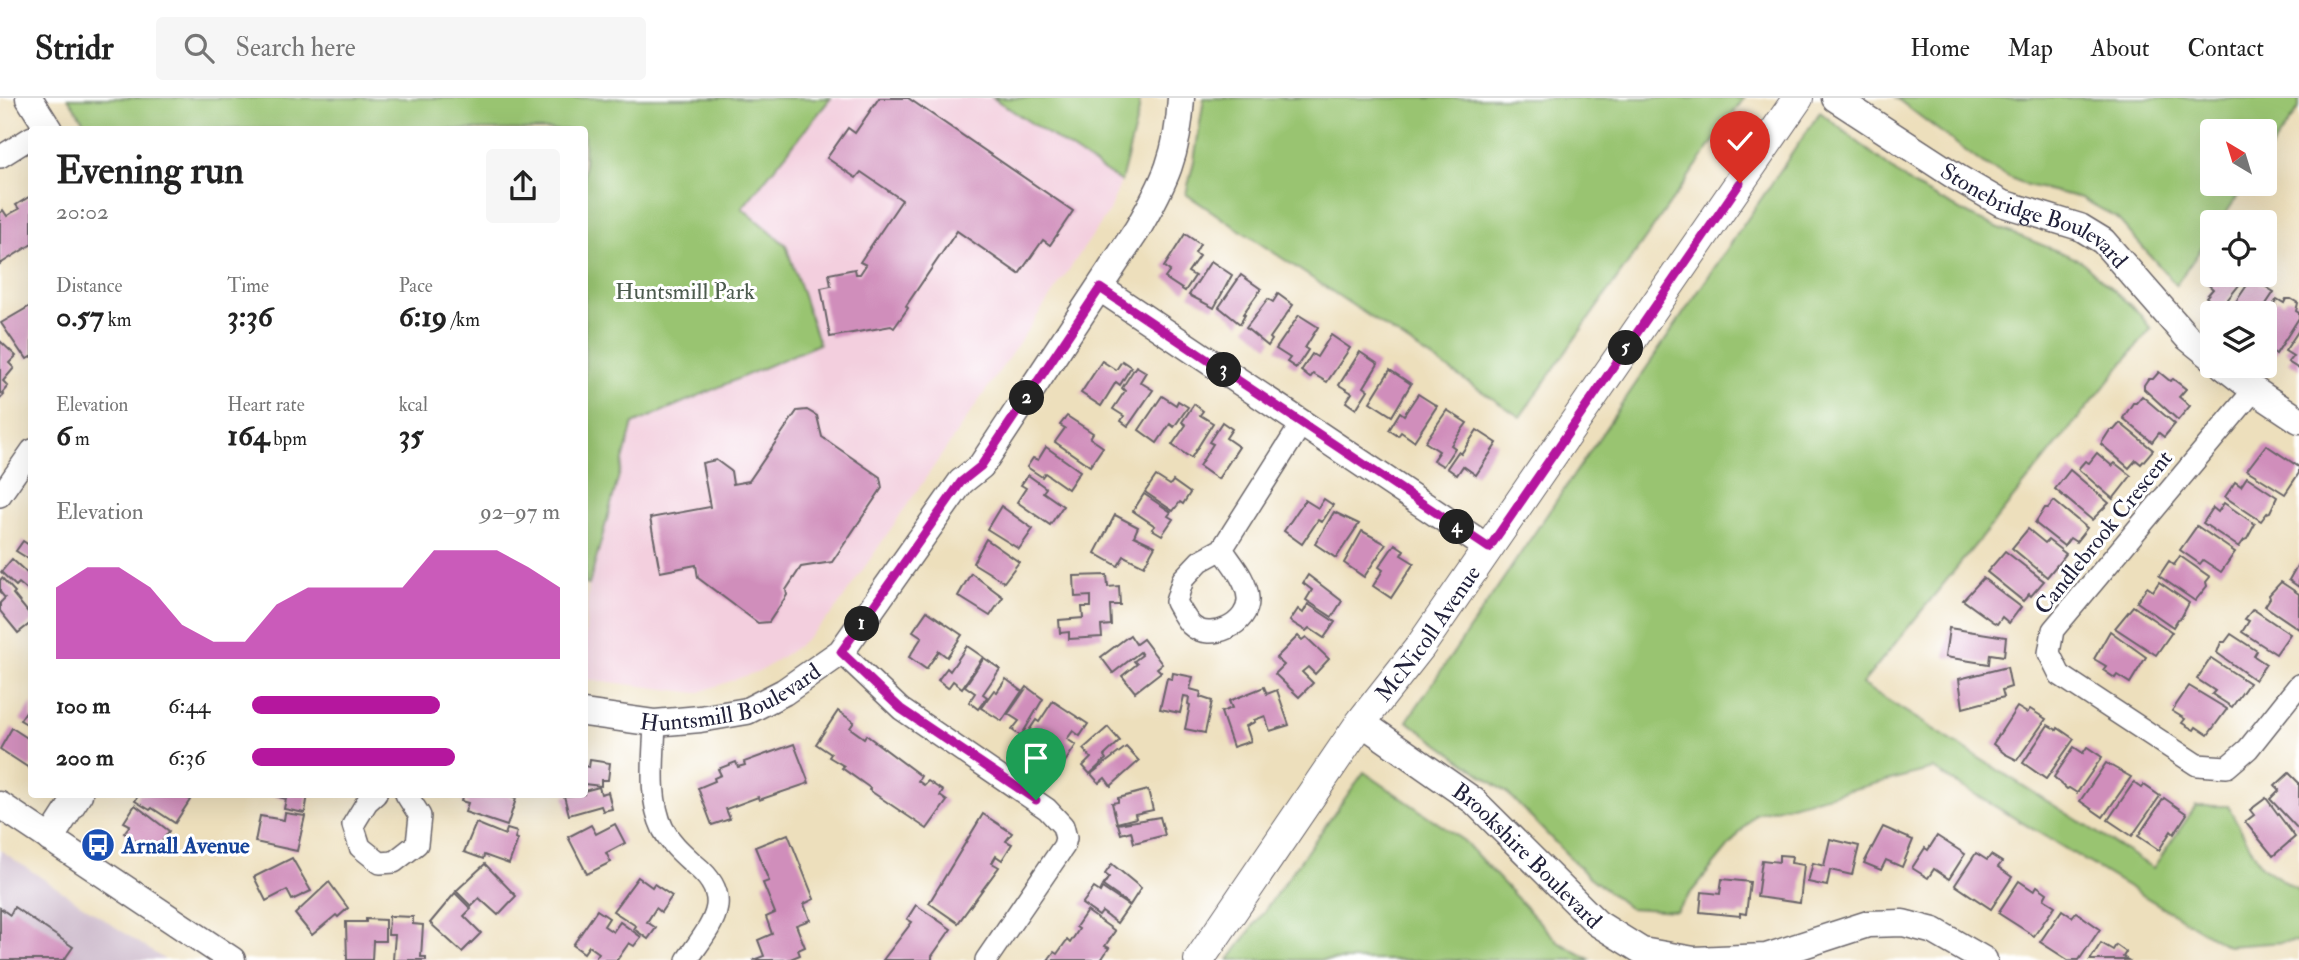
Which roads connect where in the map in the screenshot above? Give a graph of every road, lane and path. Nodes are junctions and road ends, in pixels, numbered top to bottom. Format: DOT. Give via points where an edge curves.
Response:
graph roads {
  1 [pos="29,98"];
  2 [pos="1181,98"];
  3 [pos="1798,98"];
  4 [pos="1835,98"];
  5 [pos="41,126"];
  6 [pos="28,139"];
  7 [pos="0,157"];
  8 [pos="1100,288"];
  9 [pos="2200,347"];
  10 [pos="2238,378"];
  11 [pos="2253,390"];
  12 [pos="2299,420"];
  13 [pos="1301,423"];
  14 [pos="28,456"];
  15 [pos="0,496"];
  16 [pos="1489,548"];
  17 [pos="1222,549"];
  18 [pos="841,652"];
  19 [pos="2299,685"];
  20 [pos="588,714"];
  21 [pos="1362,722"];
  22 [pos="655,723"];
  23 [pos="76,798"];
  24 [pos="372,798"];
  25 [pos="409,798"];
  26 [pos="0,805"];
  27 [pos="50,839"];
  28 [pos="1765,959"];
  29 [pos="232,960"];
  30 [pos="687,960"];
  31 [pos="986,960"];
  32 [pos="1199,960"];
  33 [pos="1984,960"];
  1 -- 5 [label="street"];
  2 -- 8 [label="street, Huntsmill Boulevard" via="1177,142 1167,176"];
  3 -- 16 [label="main road, McNicoll Avenue"];
  4 -- 9 [label="street, Stonebridge Boulevard" via="2001,203 2080,227 2103,241"];
  6 -- 7 [label="street"];
  8 -- 13 [label="street"];
  8 -- 18 [label="street, Huntsmill Boulevard" via="981,466 961,482"];
  10 -- 11 [label="street"];
  11 -- 12 [label="street"];
  11 -- 19 [label="street, Candlebrook Crescent" via="2053,630 2049,653 2060,675 2197,765 2227,766 2248,749"];
  13 -- 16 [label="street"];
  13 -- 17 [label="street"];
  14 -- 15 [label="street"];
  16 -- 21 [label="main road, McNicoll Avenue"];
  18 -- 22 [label="street, Huntsmill Boulevard" via="785,692 747,710"];
  18 -- 31 [label="street" via="901,709 1036,800 1063,826 1064,846"];
  20 -- 22 [label="street, Huntsmill Boulevard"];
  21 -- 28 [label="street, Brookshire Boulevard" via="1474,801 1597,923 1642,951 1695,960"];
  21 -- 32 [label="main road, McNicoll Avenue"];
  22 -- 30 [label="street" via="655,795 662,827 682,854 713,881 718,900 712,923"];
  23 -- 27 [label="street"];
  24 -- 25 [label="street" via="353,825 360,847 380,863 394,862 417,844 420,816"];
  26 -- 27 [label="street"];
  27 -- 29 [label="street"];
  28 -- 33 [label="street, Brookshire Boulevard" via="1868,924 1903,923 1934,931"];
}
